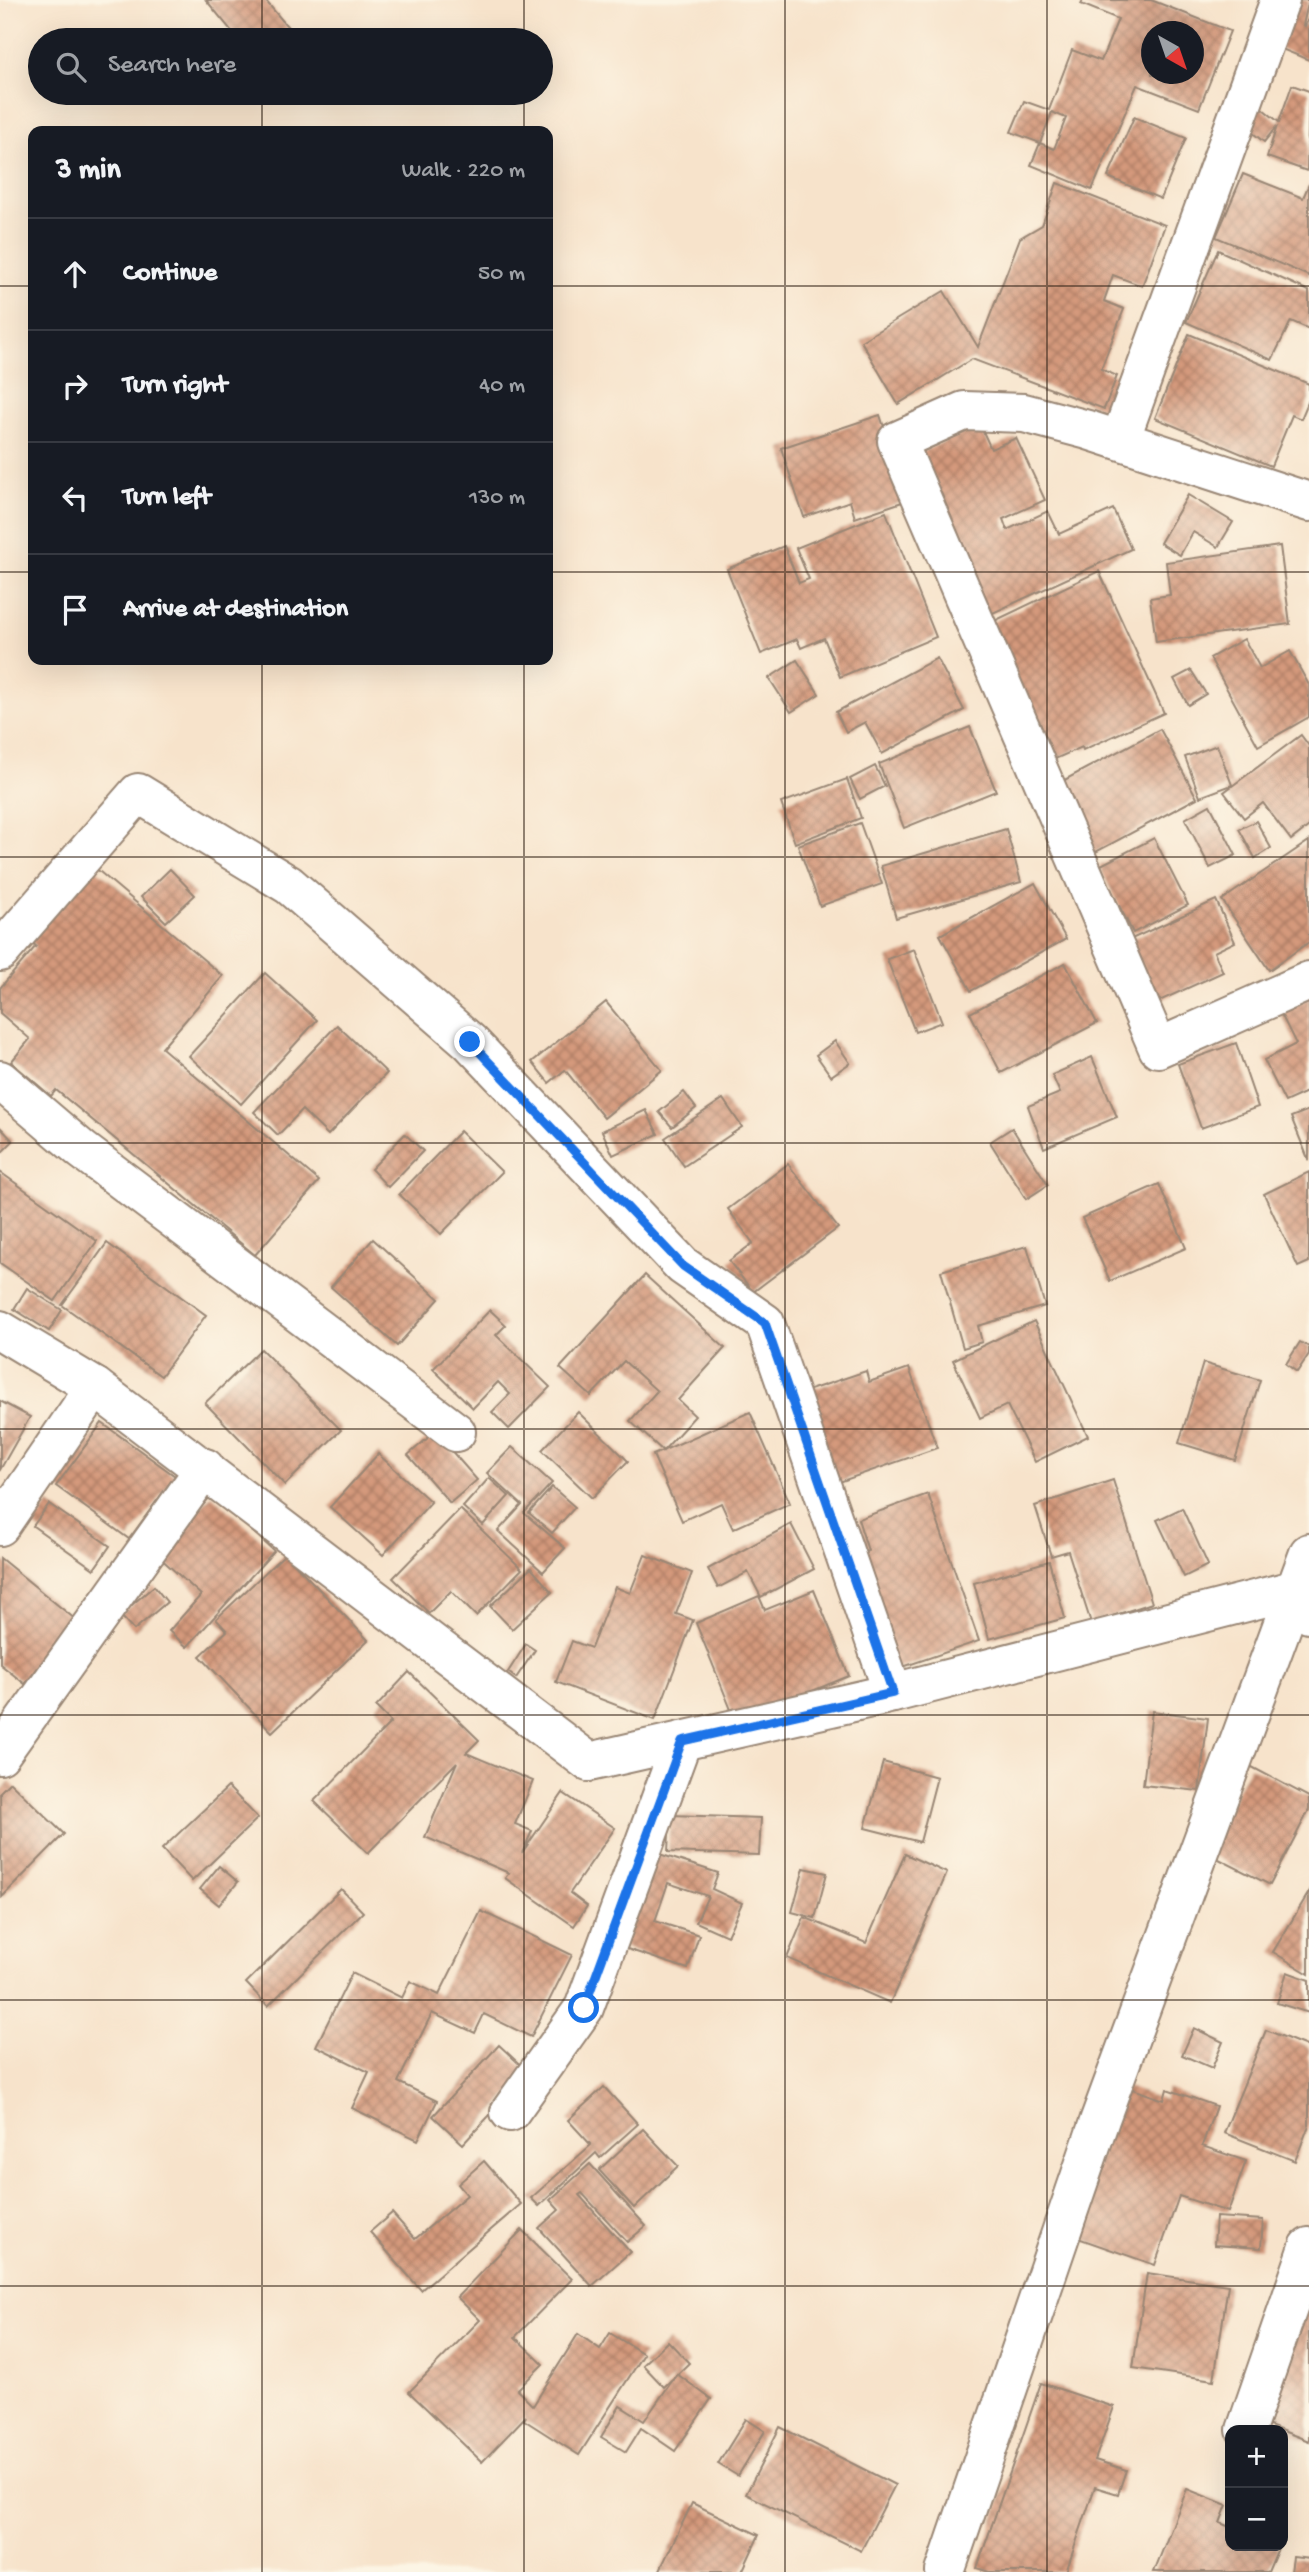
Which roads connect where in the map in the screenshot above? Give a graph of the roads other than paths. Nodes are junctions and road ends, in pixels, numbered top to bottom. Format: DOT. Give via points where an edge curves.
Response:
graph roads {
  1 [pos="1280,0"];
  2 [pos="1120,440"];
  3 [pos="1309,502"];
  4 [pos="0,952"];
  5 [pos="1309,981"];
  6 [pos="0,1080"];
  7 [pos="0,1330"];
  8 [pos="95,1387"];
  9 [pos="456,1432"];
  10 [pos="205,1468"];
  11 [pos="0,1526"];
  12 [pos="1309,1553"];
  13 [pos="1303,1601"];
  14 [pos="893,1693"];
  15 [pos="682,1741"];
  16 [pos="0,1755"];
  17 [pos="510,2112"];
  18 [pos="1309,2247"];
  19 [pos="1248,2425"];
  20 [pos="945,2572"];
  1 -- 2 [label="street"];
  2 -- 3 [label="street"];
  2 -- 5 [label="street" via="1024,413 964,411 897,441 1158,1048"];
  4 -- 14 [label="street" via="138,793 289,885 470,1042 683,1266 765,1323"];
  6 -- 9 [label="street" via="82,1150"];
  7 -- 8 [label="street"];
  8 -- 10 [label="street"];
  8 -- 11 [label="street"];
  10 -- 15 [label="street" via="589,1762"];
  10 -- 16 [label="street"];
  12 -- 13 [label="street"];
  13 -- 14 [label="street"];
  13 -- 20 [label="street" via="1100,2119"];
  14 -- 15 [label="street"];
  15 -- 17 [label="street" via="584,2008"];
  18 -- 19 [label="street"];
}
